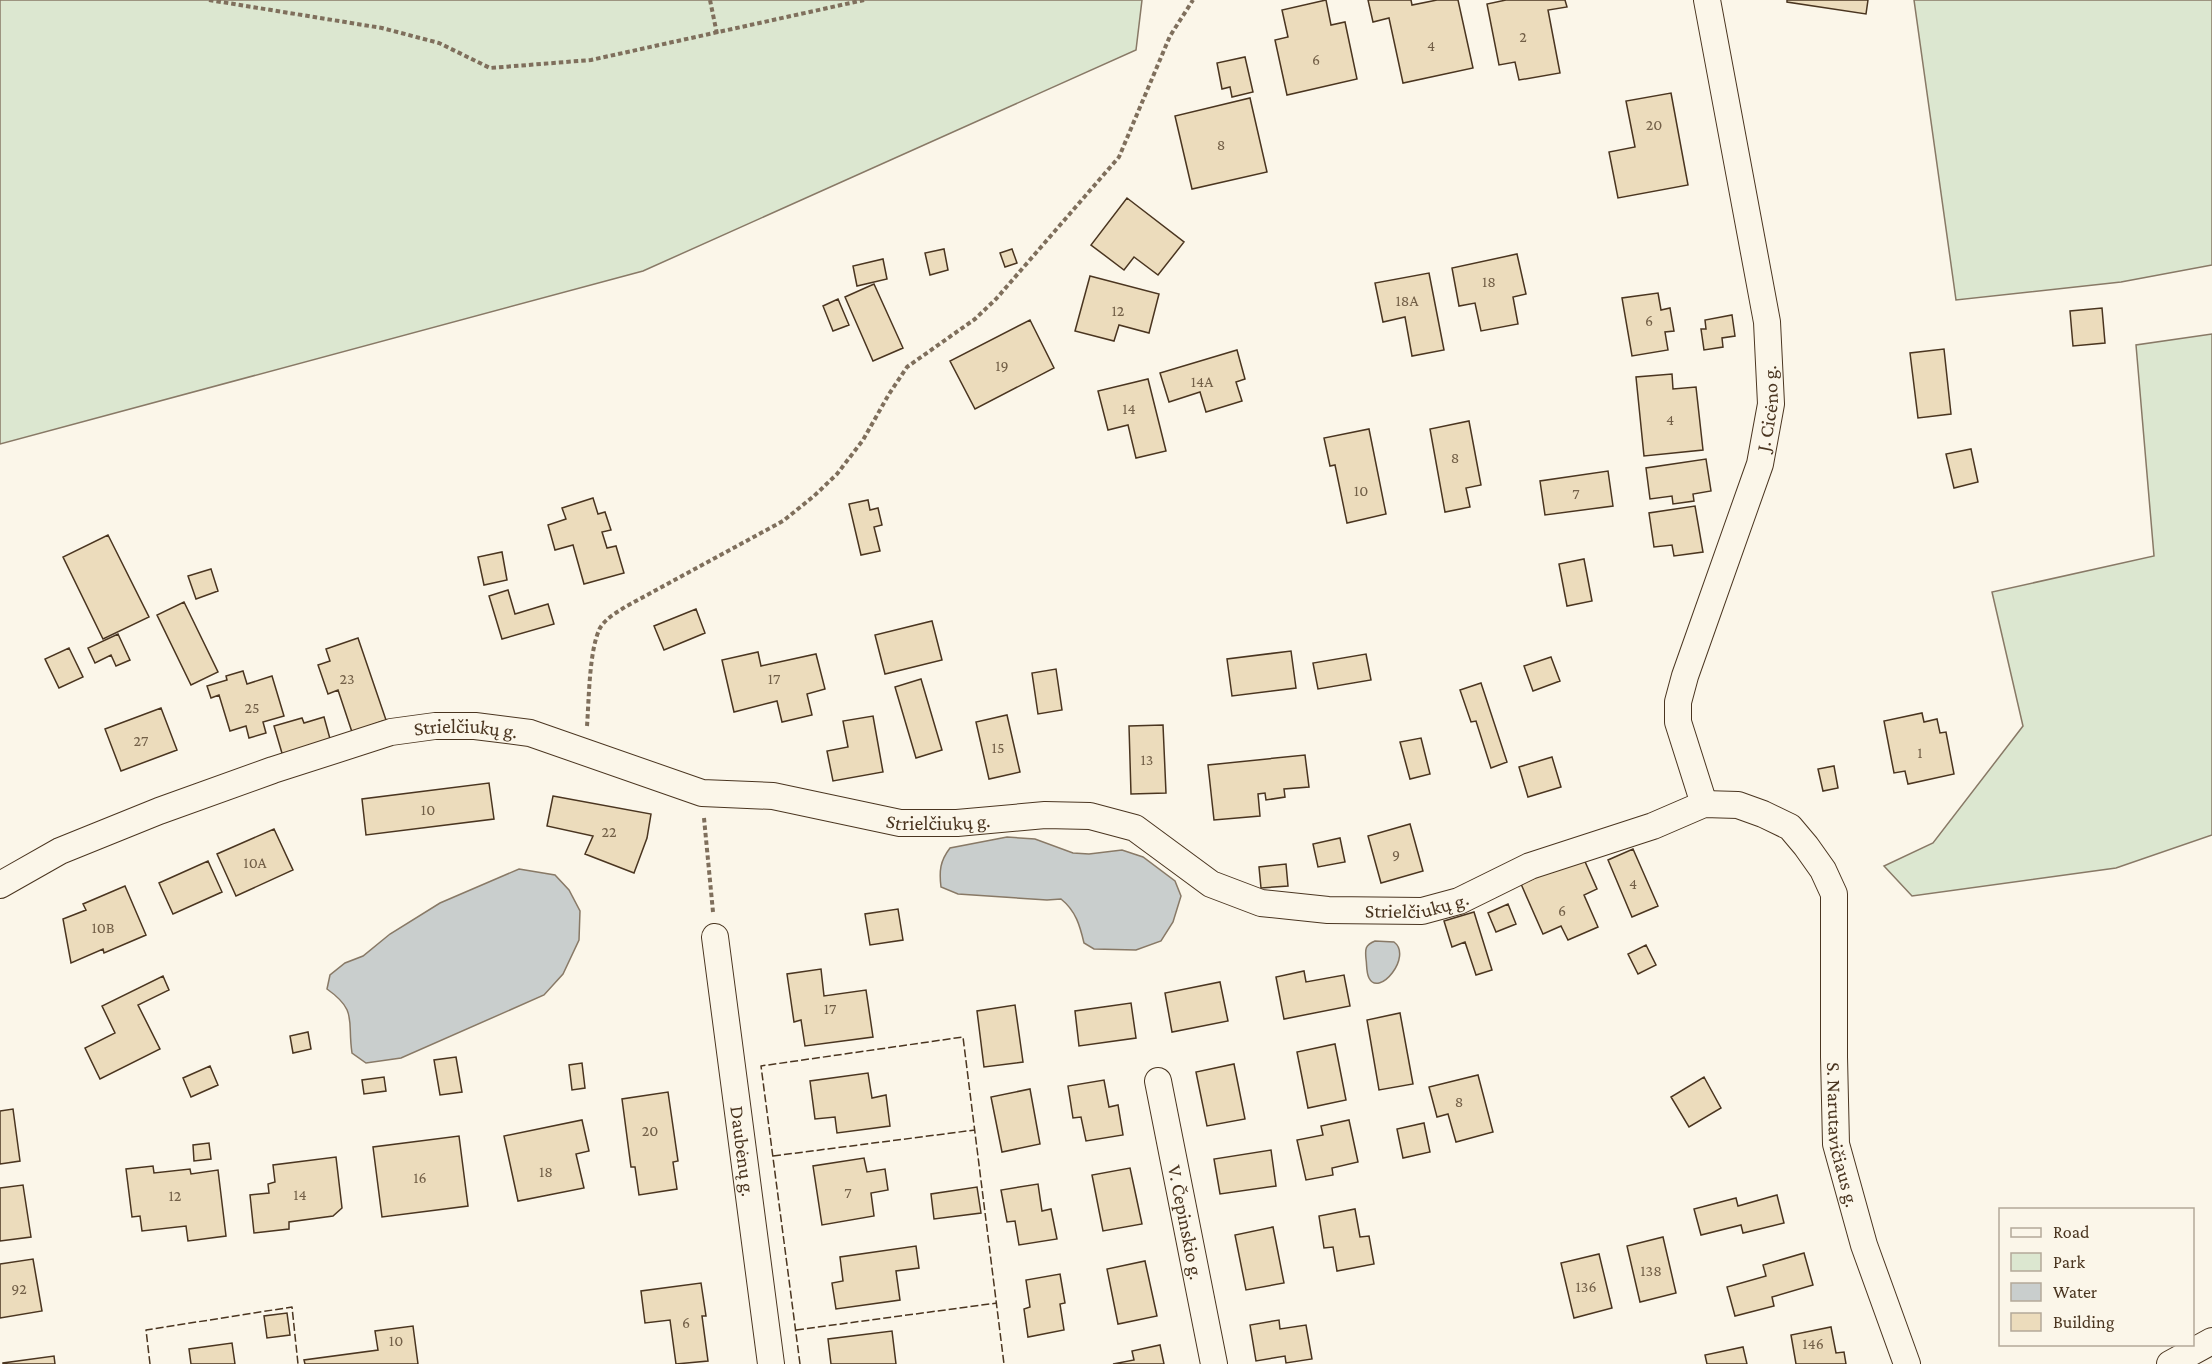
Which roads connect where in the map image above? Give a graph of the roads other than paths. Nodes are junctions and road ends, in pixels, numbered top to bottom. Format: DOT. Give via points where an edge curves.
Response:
graph roads {
  1 [pos="1707,0"];
  2 [pos="1704,804"];
  3 [pos="0,885"];
  4 [pos="1834,894"];
  5 [pos="715,937"];
  6 [pos="1158,1081"];
  7 [pos="2212,1341"];
  8 [pos="771,1364"];
  9 [pos="1214,1364"];
  10 [pos="1907,1364"];
  11 [pos="2170,1364"];
  1 -- 2 [label="street, J. Cicėno g." via="1767,322 1771,404 1760,464 1678,702 1678,722"];
  2 -- 3 [label="street, Strielčiukų g." via="1653,826 1530,866 1459,901 1422,911 1328,910 1261,903 1211,885 1135,828 1090,816 900,822 773,796 702,793 530,733 435,726 391,732 159,811 60,851"];
  2 -- 4 [label="street, Strielčiukų g." via="1738,806 1790,827 1823,870"];
  4 -- 10 [label="street, S. Narutavičiaus g." via="1836,1144 1864,1245"];
  5 -- 8 [label="street, Daubėnų g."];
  6 -- 9 [label="street, V. Čepinskio g."];
  7 -- 11 [label="street"];
}
